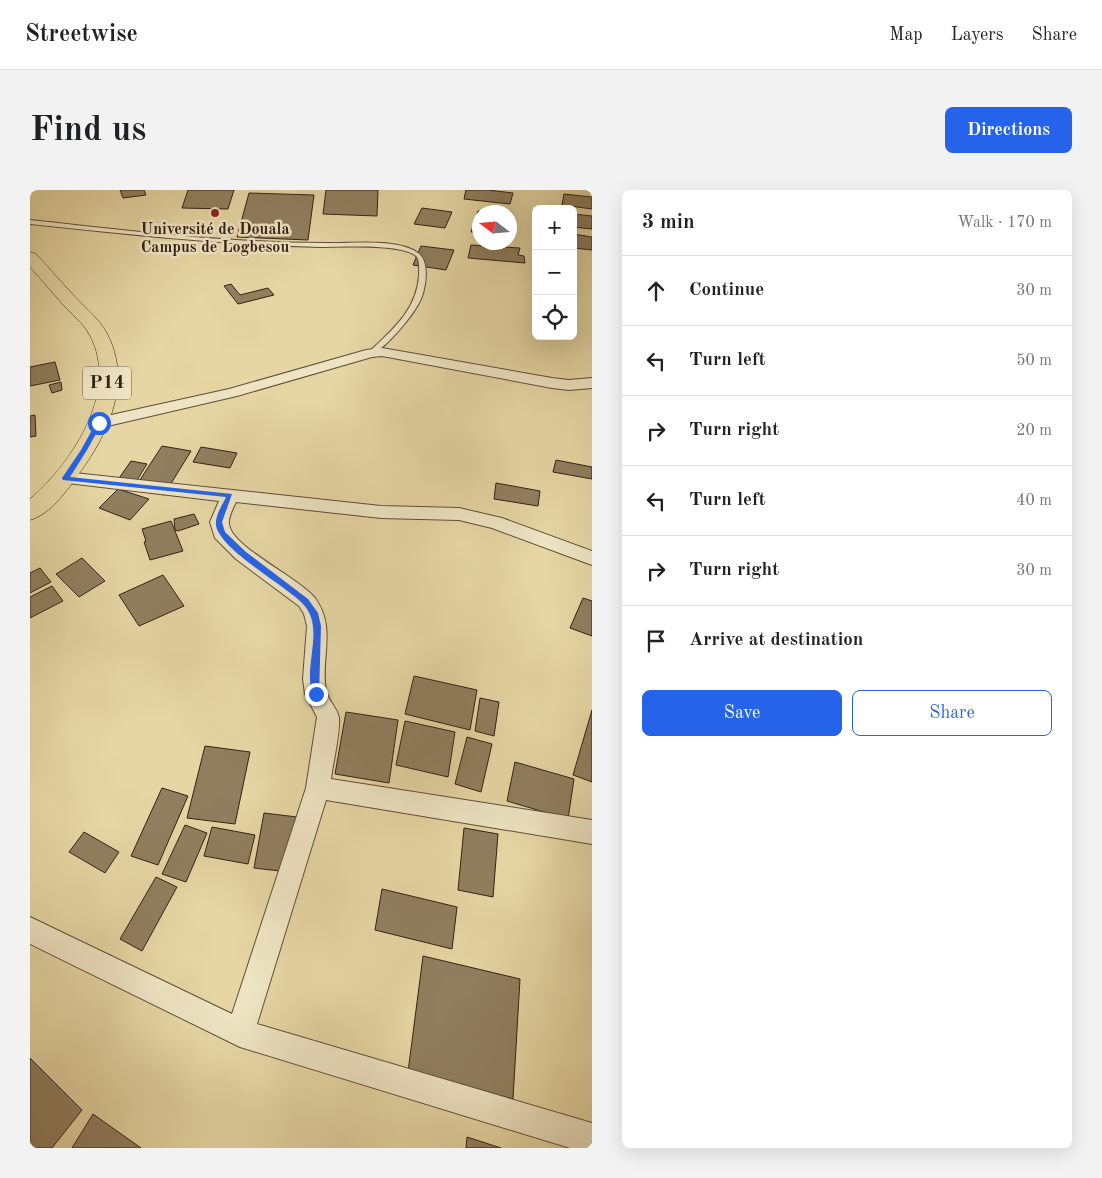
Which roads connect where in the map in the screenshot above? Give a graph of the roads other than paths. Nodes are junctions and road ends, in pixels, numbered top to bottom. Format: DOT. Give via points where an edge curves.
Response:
graph roads {
  1 [pos="30,222"];
  2 [pos="30,257"];
  3 [pos="371,353"];
  4 [pos="592,383"];
  5 [pos="99,423"];
  6 [pos="66,478"];
  7 [pos="230,495"];
  8 [pos="30,512"];
  9 [pos="592,558"];
  10 [pos="318,788"];
  11 [pos="592,832"];
  12 [pos="30,930"];
  13 [pos="240,1033"];
  14 [pos="592,1139"];
  1 -- 3 [label="lane" via="249,245 388,246 411,250 421,261 422,281 414,309 408,319"];
  2 -- 5 [label="main road, P14" via="96,330 106,350 109,372"];
  3 -- 4 [label="street" via="382,352 552,383"];
  3 -- 5 [label="street" via="232,393"];
  5 -- 6 [label="main road, P14"];
  6 -- 7 [label="street"];
  6 -- 8 [label="main road, P14"];
  7 -- 9 [label="street" via="381,512 459,514"];
  7 -- 10 [label="street" via="219,522 222,533 243,554 306,601 314,613 317,626 316,694 328,718"];
  10 -- 11 [label="street"];
  10 -- 13 [label="street"];
  12 -- 13 [label="street"];
  13 -- 14 [label="street"];
}
